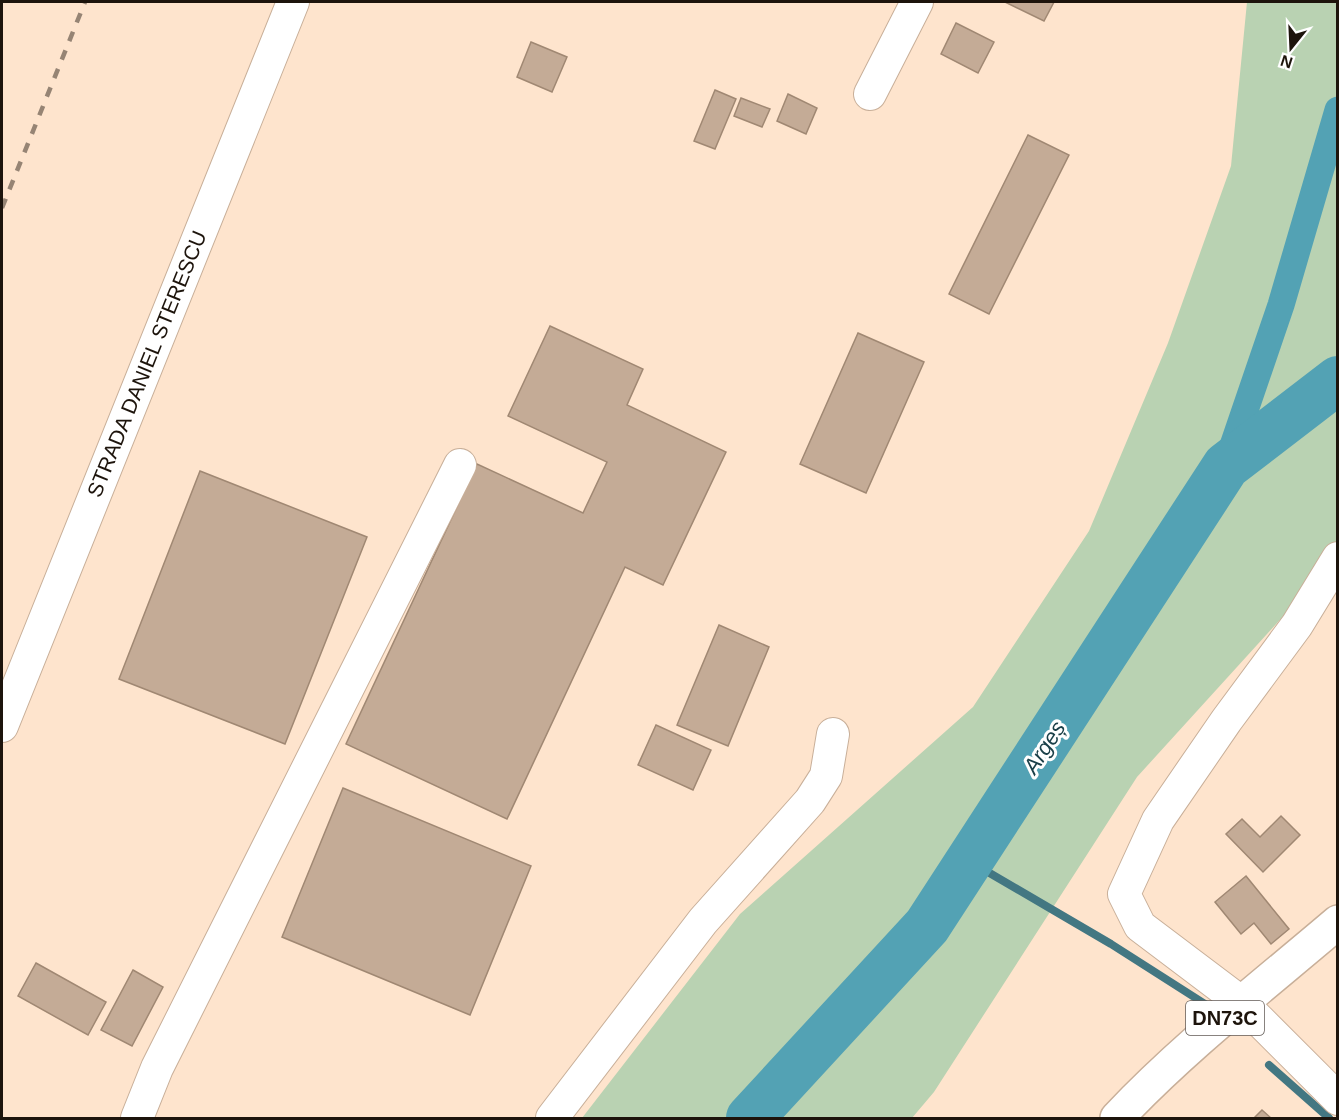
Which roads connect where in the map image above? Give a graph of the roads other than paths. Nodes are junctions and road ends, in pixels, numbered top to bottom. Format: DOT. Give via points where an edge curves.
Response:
graph roads {
  1 [pos="293,2"];
  2 [pos="917,2"];
  3 [pos="870,94"];
  4 [pos="460,465"];
  5 [pos="1338,558"];
  6 [pos="2,726"];
  7 [pos="833,734"];
  8 [pos="1338,922"];
  9 [pos="1242,1003"];
  10 [pos="1338,1099"];
  11 [pos="137,1119"];
  12 [pos="552,1119"];
  13 [pos="1117,1119"];
  1 -- 6 [label="street, STRADA DANIEL STERESCU"];
  2 -- 3 [label="street"];
  4 -- 11 [label="street" via="157,1068"];
  5 -- 9 [label="street" via="1298,625 1158,820 1124,894 1140,926"];
  7 -- 12 [label="street" via="826,776 810,801 703,921"];
  8 -- 9 [label="main road, DN73C"];
  9 -- 10 [label="street"];
  9 -- 13 [label="main road, DN73C"];
}
